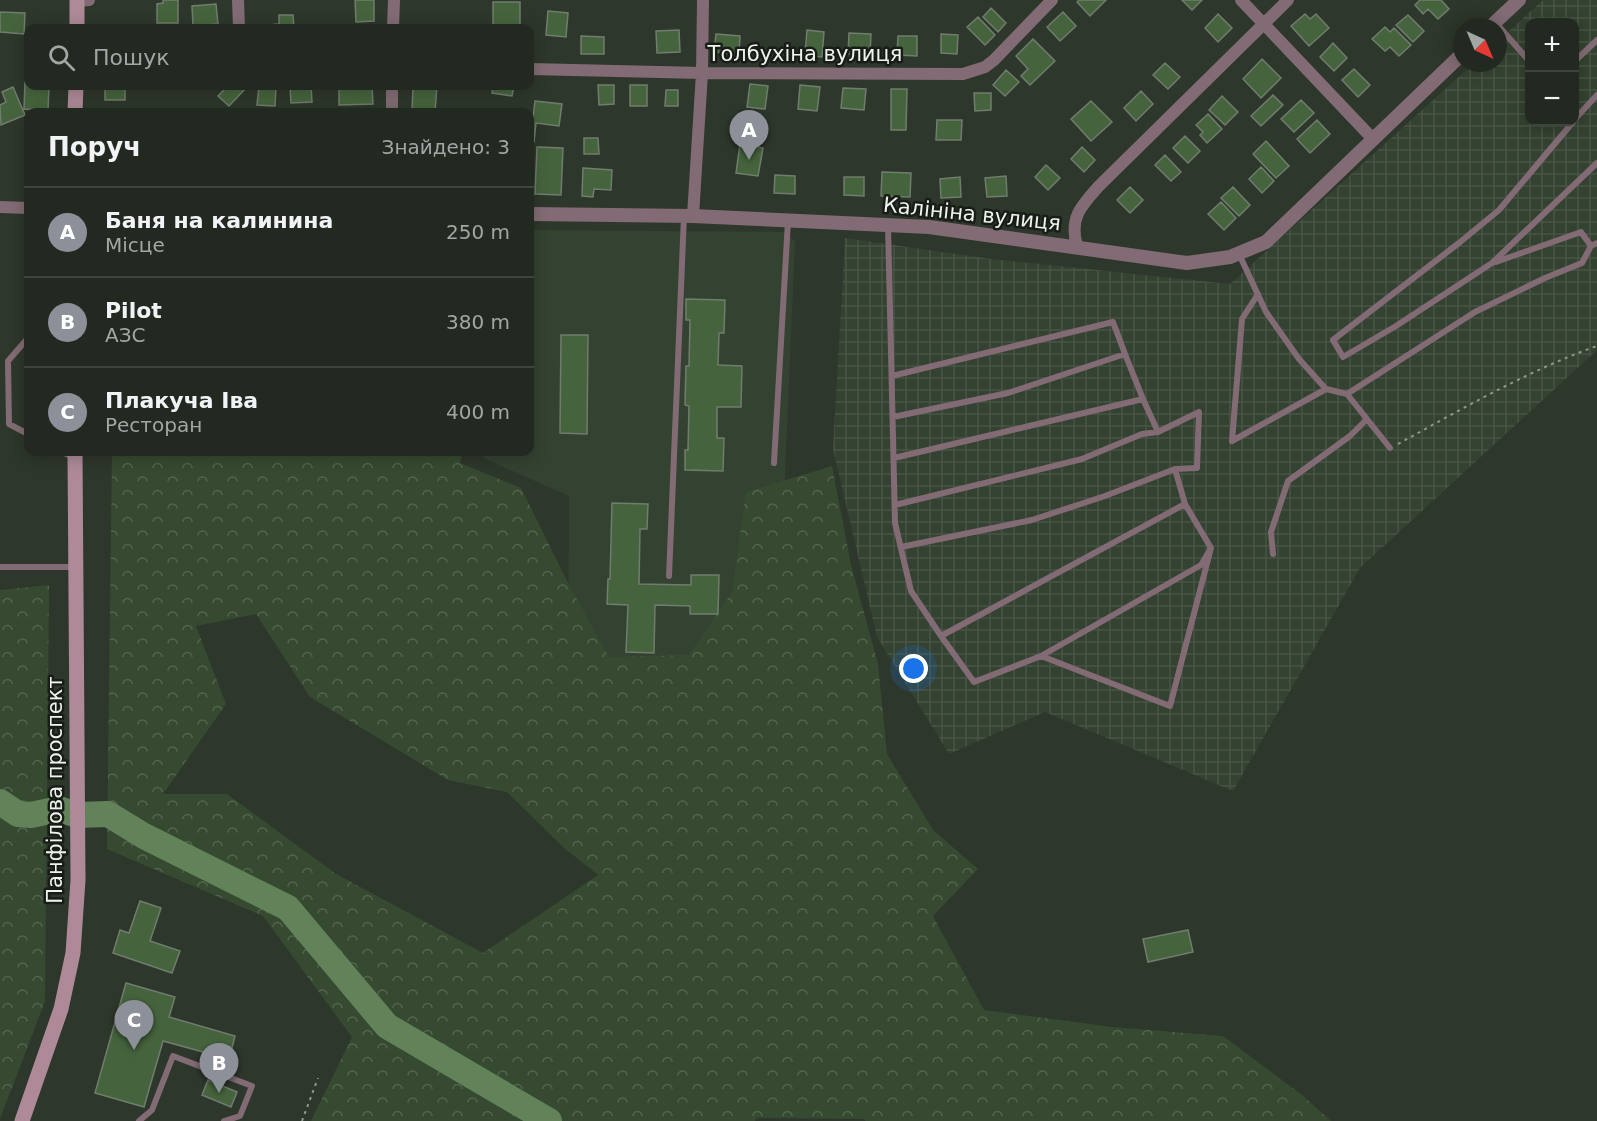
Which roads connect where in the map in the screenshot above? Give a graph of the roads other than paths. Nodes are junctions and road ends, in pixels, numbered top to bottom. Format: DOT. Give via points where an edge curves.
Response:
graph roads {
  1 [pos="81,0"];
  2 [pos="238,0"];
  3 [pos="394,0"];
  4 [pos="703,0"];
  5 [pos="1052,0"];
  6 [pos="1242,0"];
  7 [pos="1288,0"];
  8 [pos="1519,0"];
  9 [pos="1500,18"];
  10 [pos="1264,23"];
  11 [pos="78,24"];
  12 [pos="239,24"];
  13 [pos="393,24"];
  14 [pos="1507,39"];
  15 [pos="1597,40"];
  16 [pos="1525,57"];
  17 [pos="1579,58"];
  18 [pos="1453,62"];
  19 [pos="534,69"];
  20 [pos="702,73"];
  21 [pos="76,90"];
  22 [pos="392,90"];
  23 [pos="1597,95"];
  24 [pos="75,108"];
  25 [pos="392,108"];
  26 [pos="1579,115"];
  27 [pos="1570,126"];
  28 [pos="1372,138"];
  29 [pos="1597,163"];
  30 [pos="0,207"];
  31 [pos="24,208"];
  32 [pos="534,214"];
  33 [pos="688,216"];
  34 [pos="788,220"];
  35 [pos="888,225"];
  36 [pos="1594,244"];
  37 [pos="1077,246"];
  38 [pos="1239,254"];
  39 [pos="1492,263"];
  40 [pos="1258,294"];
  41 [pos="24,343"];
  42 [pos="1125,354"];
  43 [pos="892,376"];
  44 [pos="1326,389"];
  45 [pos="1347,394"];
  46 [pos="1143,399"];
  47 [pos="893,417"];
  48 [pos="1367,419"];
  49 [pos="24,432"];
  50 [pos="1158,432"];
  51 [pos="1390,448"];
  52 [pos="71,456"];
  53 [pos="894,458"];
  54 [pos="774,463"];
  55 [pos="1175,469"];
  56 [pos="1185,504"];
  57 [pos="895,505"];
  58 [pos="901,547"];
  59 [pos="1211,548"];
  60 [pos="1273,554"];
  61 [pos="0,567"];
  62 [pos="75,567"];
  63 [pos="669,576"];
  64 [pos="941,636"];
  65 [pos="1041,656"];
  66 [pos="24,1120"];
  67 [pos="139,1121"];
  68 [pos="224,1121"];
  1 -- 11 [label="main road"];
  2 -- 12 [label="street"];
  3 -- 13 [label="street"];
  4 -- 20 [label="street"];
  5 -- 20 [label="street, Толбухіна вулиця" via="985,67 963,74"];
  6 -- 10 [label="street"];
  7 -- 10 [label="street, Калініна вулиця"];
  8 -- 9 [label="street"];
  10 -- 28 [label="street"];
  10 -- 37 [label="street, Калініна вулиця" via="1082,206 1073,233"];
  14 -- 16 [label="lane"];
  15 -- 17 [label="lane"];
  18 -- 28 [label="street"];
  19 -- 20 [label="street, Толбухіна вулиця"];
  20 -- 33 [label="street"];
  21 -- 24 [label="main road"];
  22 -- 25 [label="street"];
  23 -- 26 [label="lane"];
  27 -- 39 [label="lane" via="1499,210 1333,340 1343,357"];
  28 -- 38 [label="street" via="1280,230 1266,242"];
  29 -- 39 [label="lane"];
  30 -- 31 [label="street"];
  32 -- 33 [label="street, Калініна вулиця"];
  33 -- 34 [label="street, Калініна вулиця"];
  33 -- 63 [label="lane"];
  34 -- 35 [label="street, Калініна вулиця"];
  34 -- 54 [label="lane"];
  35 -- 37 [label="street, Калініна вулиця"];
  35 -- 43 [label="lane"];
  36 -- 39 [label="lane" via="1581,232"];
  36 -- 45 [label="lane" via="1582,263 1475,312"];
  37 -- 38 [label="street" via="1187,263"];
  38 -- 40 [label="lane"];
  40 -- 44 [label="lane" via="1299,359"];
  40 -- 44 [label="lane" via="1242,319 1232,441"];
  41 -- 49 [label="lane" via="8,361 9,424"];
  42 -- 43 [label="lane" via="1113,322"];
  42 -- 46 [label="lane"];
  42 -- 47 [label="lane" via="1008,393"];
  43 -- 47 [label="lane"];
  44 -- 45 [label="lane"];
  45 -- 48 [label="lane"];
  46 -- 50 [label="lane"];
  46 -- 53 [label="lane"];
  47 -- 53 [label="lane"];
  48 -- 51 [label="lane"];
  48 -- 60 [label="lane" via="1288,481 1271,532"];
  50 -- 55 [label="lane" via="1199,412 1197,468"];
  50 -- 57 [label="lane" via="1142,434 1082,459"];
  52 -- 62 [label="main road, Панфілова проспект"];
  53 -- 57 [label="lane"];
  55 -- 56 [label="lane"];
  55 -- 58 [label="lane" via="1032,520"];
  56 -- 59 [label="lane"];
  56 -- 64 [label="lane"];
  57 -- 58 [label="lane"];
  58 -- 64 [label="lane" via="911,591"];
  59 -- 65 [label="lane" via="1201,565"];
  59 -- 65 [label="lane" via="1170,706"];
  61 -- 62 [label="lane"];
  62 -- 66 [label="main road, Панфілова проспект" via="78,880 73,953 61,1009"];
  64 -- 65 [label="lane" via="974,682"];
  67 -- 68 [label="lane" via="152,1110 173,1056 252,1086 240,1116"];
}
